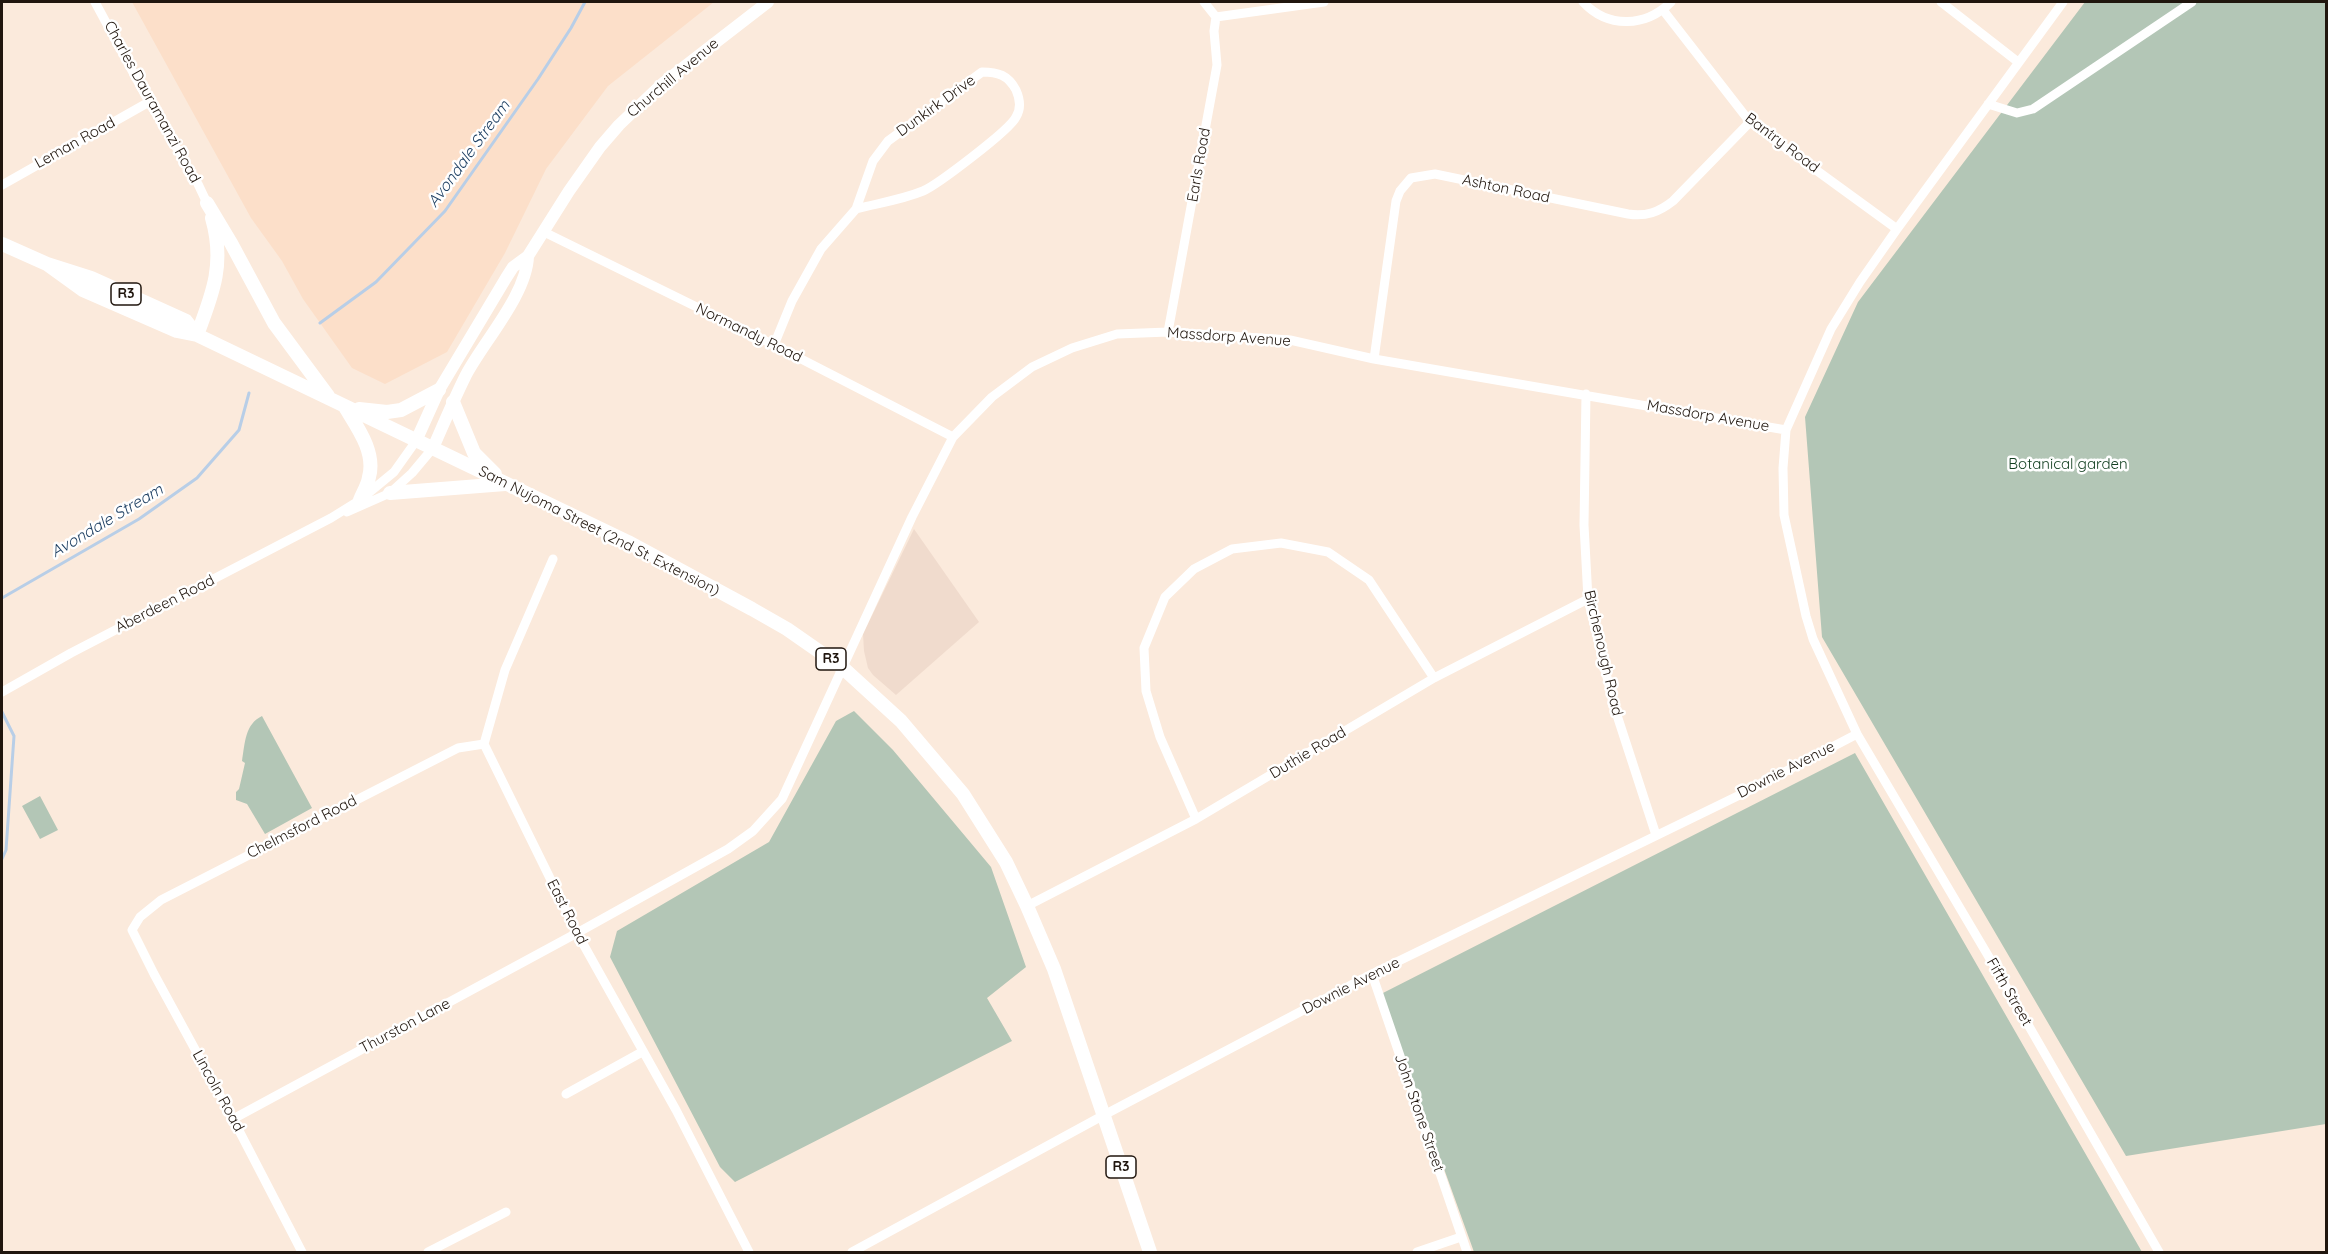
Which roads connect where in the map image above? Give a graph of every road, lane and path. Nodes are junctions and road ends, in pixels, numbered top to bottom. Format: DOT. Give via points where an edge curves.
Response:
graph roads {
  1 [pos="96,2"];
  2 [pos="768,2"];
  3 [pos="1204,2"];
  4 [pos="1324,2"];
  5 [pos="1582,2"];
  6 [pos="1671,2"];
  7 [pos="1941,2"];
  8 [pos="2063,2"];
  9 [pos="2192,2"];
  10 [pos="1663,10"];
  11 [pos="1216,17"];
  12 [pos="2018,62"];
  13 [pos="149,102"];
  14 [pos="1988,104"];
  15 [pos="1750,122"];
  16 [pos="2,185"];
  17 [pos="207,203"];
  18 [pos="856,209"];
  19 [pos="1897,229"];
  20 [pos="544,232"];
  21 [pos="2,244"];
  22 [pos="528,256"];
  23 [pos="1168,332"];
  24 [pos="197,335"];
  25 [pos="774,345"];
  26 [pos="1374,359"];
  27 [pos="439,390"];
  28 [pos="1586,394"];
  29 [pos="330,399"];
  30 [pos="453,402"];
  31 [pos="345,407"];
  32 [pos="1786,430"];
  33 [pos="953,437"];
  34 [pos="416,441"];
  35 [pos="433,448"];
  36 [pos="505,484"];
  37 [pos="390,494"];
  38 [pos="360,500"];
  39 [pos="331,518"];
  40 [pos="553,559"];
  41 [pos="1588,599"];
  42 [pos="843,668"];
  43 [pos="1434,678"];
  44 [pos="2,692"];
  45 [pos="1857,734"];
  46 [pos="484,744"];
  47 [pos="1196,819"];
  48 [pos="1656,835"];
  49 [pos="1027,906"];
  50 [pos="132,930"];
  51 [pos="577,933"];
  52 [pos="1372,974"];
  53 [pos="642,1052"];
  54 [pos="566,1094"];
  55 [pos="1104,1115"];
  56 [pos="233,1119"];
  57 [pos="506,1212"];
  58 [pos="1461,1237"];
  59 [pos="302,1252"];
  60 [pos="428,1252"];
  61 [pos="749,1252"];
  62 [pos="852,1252"];
  63 [pos="1150,1252"];
  64 [pos="1418,1252"];
  65 [pos="1467,1252"];
  66 [pos="2158,1252"];
  1 -- 13 [label="street, Charles Dauramanzi Road"];
  2 -- 20 [label="main road, Churchill Avenue" via="638,105 600,147"];
  3 -- 11 [label="street"];
  4 -- 11 [label="street"];
  5 -- 10 [label="street" via="1603,17 1618,21 1634,22"];
  6 -- 10 [label="street"];
  7 -- 12 [label="street"];
  8 -- 12 [label="street, Fifth Street"];
  9 -- 14 [label="street" via="2032,109 2017,113"];
  10 -- 15 [label="street, Bantry Road"];
  11 -- 23 [label="street, Earls Road" via="1216,65"];
  12 -- 14 [label="street, Fifth Street"];
  13 -- 16 [label="street, Leman Road"];
  13 -- 17 [label="street, Charles Dauramanzi Road"];
  14 -- 19 [label="street, Fifth Street"];
  15 -- 19 [label="street, Bantry Road"];
  15 -- 26 [label="street, Ashton Road" via="1673,201 1647,215 1435,174 1411,178 1396,201"];
  17 -- 24 [label="highway" via="218,243 218,273"];
  17 -- 29 [label="highway" via="274,323"];
  18 -- 18 [label="street, Dunkirk Drive" via="873,161 888,141 982,72 998,72 1008,79 1020,103 1016,117 1004,132 926,190"];
  18 -- 25 [label="street, Dunkirk Drive" via="821,249 792,301"];
  19 -- 32 [label="street, Fifth Street" via="1831,329"];
  20 -- 22 [label="main road, Churchill Avenue"];
  20 -- 25 [label="street, Normandy Road"];
  21 -- 24 [label="highway, Sam Nujoma Street (2nd St. Extension) / R3" via="186,321"];
  22 -- 27 [label="main road, Churchill Avenue" via="513,267"];
  22 -- 30 [label="main road, Churchill Avenue" via="520,285"];
  23 -- 26 [label="street, Massdorp Avenue" via="1290,340"];
  23 -- 33 [label="street, Massdorp Avenue" via="1117,334 1052,357 992,397"];
  24 -- 29 [label="highway, Sam Nujoma Street (2nd St. Extension) / R3"];
  25 -- 33 [label="street, Normandy Road"];
  26 -- 28 [label="street, Massdorp Avenue"];
  27 -- 31 [label="highway" via="401,410"];
  27 -- 34 [label="main road, Churchill Avenue"];
  28 -- 32 [label="street, Massdorp Avenue"];
  28 -- 41 [label="street, Birchenough Road" via="1584,525"];
  29 -- 31 [label="highway, Sam Nujoma Street (2nd St. Extension) / R3"];
  30 -- 35 [label="main road, Churchill Avenue"];
  30 -- 36 [label="highway" via="474,453"];
  31 -- 34 [label="highway, Sam Nujoma Street (2nd St. Extension) / R3"];
  31 -- 38 [label="highway" via="369,453 370,476"];
  32 -- 45 [label="street, Fifth Street" via="1784,515 1806,616"];
  33 -- 42 [label="street, Massdorp Avenue"];
  34 -- 35 [label="highway, Sam Nujoma Street (2nd St. Extension) / R3"];
  34 -- 38 [label="street, Aberdeen Road" via="394,472"];
  35 -- 36 [label="highway, Sam Nujoma Street (2nd St. Extension) / R3"];
  35 -- 37 [label="street, Aberdeen Road"];
  36 -- 37 [label="highway"];
  36 -- 42 [label="highway, Sam Nujoma Street (2nd St. Extension) / R3" via="628,542 752,609"];
  37 -- 39 [label="street, Aberdeen Road"];
  38 -- 39 [label="street, Aberdeen Road"];
  39 -- 44 [label="street, Aberdeen Road"];
  40 -- 46 [label="street" via="505,670"];
  41 -- 43 [label="street, Duthie Road"];
  41 -- 48 [label="street, Birchenough Road" via="1617,717"];
  42 -- 49 [label="highway, Sam Nujoma Street (2nd St. Extension) / R3" via="901,722 963,794 1001,853"];
  42 -- 51 [label="street, Thurston Lane" via="782,799 753,831 728,849"];
  43 -- 47 [label="street, Duthie Road"];
  43 -- 47 [label="street" via="1369,580 1328,552 1281,543 1232,549 1194,569 1165,597 1144,648 1146,691 1160,737"];
  45 -- 48 [label="street, Downie Avenue"];
  45 -- 66 [label="street, Fifth Street"];
  46 -- 50 [label="street, Chelmsford Road" via="458,748 161,900 140,916"];
  46 -- 51 [label="street, East Road"];
  47 -- 49 [label="street, Duthie Road"];
  48 -- 52 [label="street, Downie Avenue"];
  49 -- 55 [label="highway, Sam Nujoma Street (2nd St. Extension) / R3" via="1054,969"];
  50 -- 56 [label="street, Lincoln Road"];
  51 -- 53 [label="street, East Road"];
  51 -- 56 [label="street, Thurston Lane"];
  52 -- 55 [label="street, Downie Avenue"];
  52 -- 58 [label="street, John Stone Street"];
  53 -- 54 [label="street"];
  53 -- 61 [label="street, East Road"];
  55 -- 62 [label="street, Downie Avenue"];
  55 -- 63 [label="highway, Sam Nujoma Street (2nd St. Extension) / R3"];
  56 -- 59 [label="street, Lincoln Road"];
  57 -- 60 [label="street"];
  58 -- 64 [label="street"];
  58 -- 65 [label="street, John Stone Street"];
}
